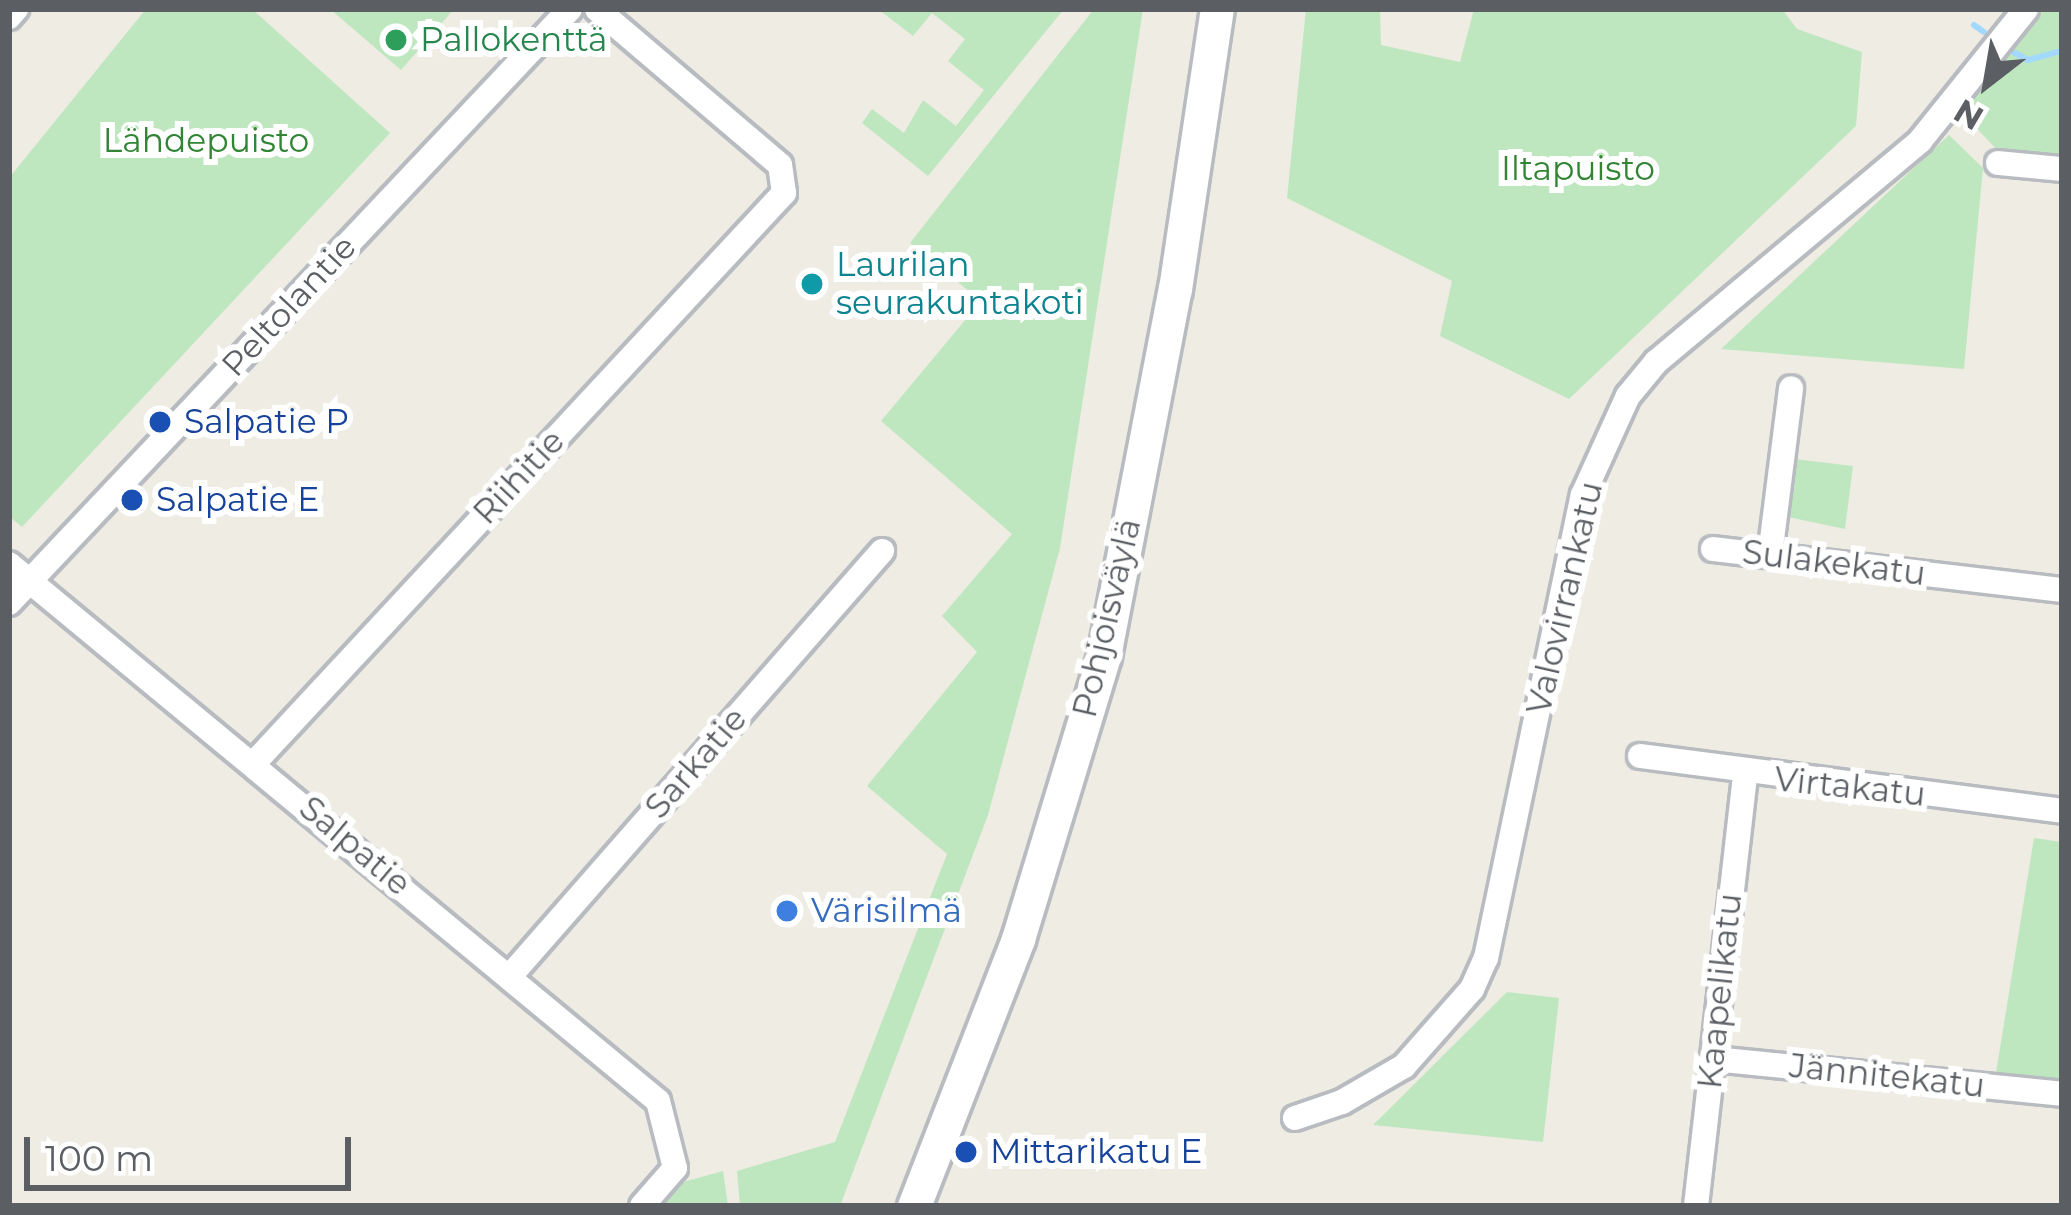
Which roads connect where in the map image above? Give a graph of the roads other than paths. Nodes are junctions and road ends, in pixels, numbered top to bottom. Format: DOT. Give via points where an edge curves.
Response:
graph roads {
  1 [pos="16,9"];
  2 [pos="570,9"];
  3 [pos="597,9"];
  4 [pos="1217,9"];
  5 [pos="2026,9"];
  6 [pos="9,17"];
  7 [pos="1998,163"];
  8 [pos="2062,170"];
  9 [pos="1791,388"];
  10 [pos="1713,549"];
  11 [pos="882,550"];
  12 [pos="1770,555"];
  13 [pos="9,564"];
  14 [pos="32,579"];
  15 [pos="2062,590"];
  16 [pos="9,603"];
  17 [pos="1640,756"];
  18 [pos="255,762"];
  19 [pos="1745,776"];
  20 [pos="2062,811"];
  21 [pos="510,976"];
  22 [pos="1713,1059"];
  23 [pos="2062,1094"];
  24 [pos="1295,1118"];
  25 [pos="642,1206"];
  26 [pos="914,1206"];
  27 [pos="1696,1206"];
  1 -- 6 [label="street"];
  2 -- 14 [label="street, Peltolantie"];
  3 -- 18 [label="street, Riihitie" via="780,165 784,193"];
  4 -- 26 [label="main road, Pohjoisväylä" via="1175,290 1104,656 1018,939"];
  5 -- 24 [label="street, Valovirrankatu" via="1920,141 1656,362 1628,396 1583,495 1486,958 1472,989 1404,1066"];
  7 -- 8 [label="street"];
  9 -- 12 [label="street"];
  10 -- 12 [label="street, Sulakekatu"];
  11 -- 21 [label="street, Sarkatie"];
  12 -- 15 [label="street, Sulakekatu"];
  13 -- 14 [label="street, Salpatie"];
  14 -- 16 [label="street, Peltolantie"];
  14 -- 18 [label="street, Salpatie"];
  17 -- 19 [label="street, Virtakatu"];
  18 -- 21 [label="street, Salpatie"];
  19 -- 20 [label="street, Virtakatu"];
  19 -- 22 [label="street, Kaapelikatu"];
  21 -- 25 [label="street, Salpatie" via="658,1101 675,1168"];
  22 -- 23 [label="street, Jännitekatu"];
  22 -- 27 [label="street, Kaapelikatu"];
}
